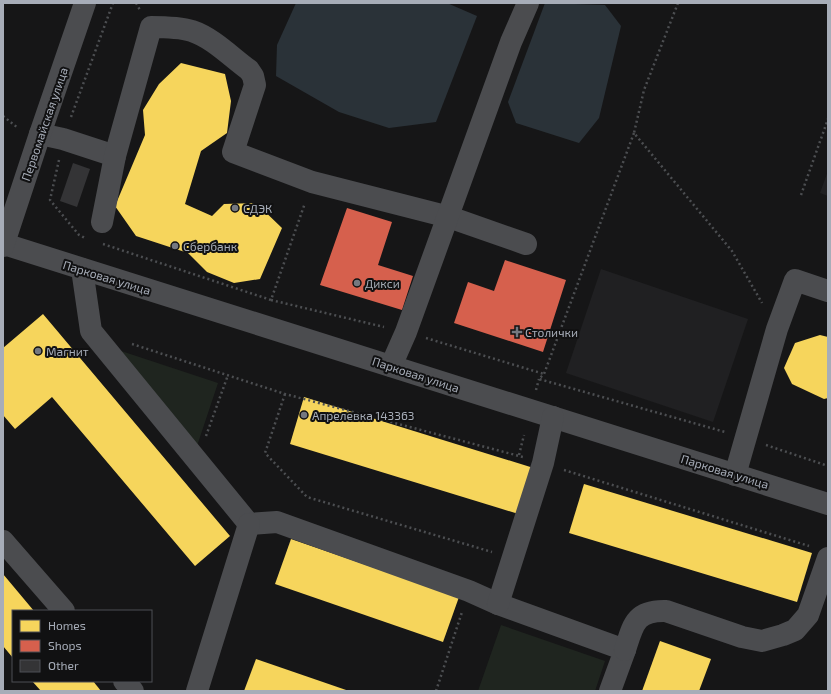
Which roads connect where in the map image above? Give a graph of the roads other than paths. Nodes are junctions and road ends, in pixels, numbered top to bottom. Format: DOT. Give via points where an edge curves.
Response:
graph roads {
  1 [pos="85,3"];
  2 [pos="528,3"];
  3 [pos="40,134"];
  4 [pos="115,156"];
  5 [pos="449,217"];
  6 [pos="98,235"];
  7 [pos="526,244"];
  8 [pos="3,245"];
  9 [pos="82,269"];
  10 [pos="828,291"];
  11 [pos="391,366"];
  12 [pos="552,417"];
  13 [pos="735,474"];
  14 [pos="828,504"];
  15 [pos="249,524"];
  16 [pos="3,541"];
  17 [pos="825,572"];
  18 [pos="498,604"];
  19 [pos="63,610"];
  20 [pos="625,650"];
  21 [pos="125,682"];
  22 [pos="133,691"];
  23 [pos="197,691"];
  24 [pos="610,691"];
  1 -- 3 [label="street, Первомайская улица"];
  2 -- 5 [label="street" via="511,42"];
  3 -- 4 [label="street"];
  3 -- 8 [label="street, Первомайская улица"];
  4 -- 5 [label="street" via="151,27 192,31 207,38 249,70 253,76 255,85 233,152 312,182"];
  4 -- 6 [label="street"];
  5 -- 7 [label="street"];
  5 -- 11 [label="street"];
  8 -- 9 [label="street, Парковая улица"];
  9 -- 11 [label="street, Парковая улица"];
  9 -- 15 [label="street" via="91,331"];
  10 -- 13 [label="street" via="795,280"];
  11 -- 12 [label="street, Парковая улица"];
  12 -- 13 [label="street, Парковая улица"];
  12 -- 18 [label="street" via="543,464"];
  13 -- 14 [label="street, Парковая улица"];
  15 -- 18 [label="street" via="277,522"];
  15 -- 23 [label="street"];
  16 -- 19 [label="street"];
  17 -- 20 [label="street" via="808,615 795,630 783,635 762,641 742,637 666,610 654,610 644,613 635,621"];
  18 -- 20 [label="street"];
  20 -- 24 [label="street"];
  21 -- 22 [label="street"];
}
